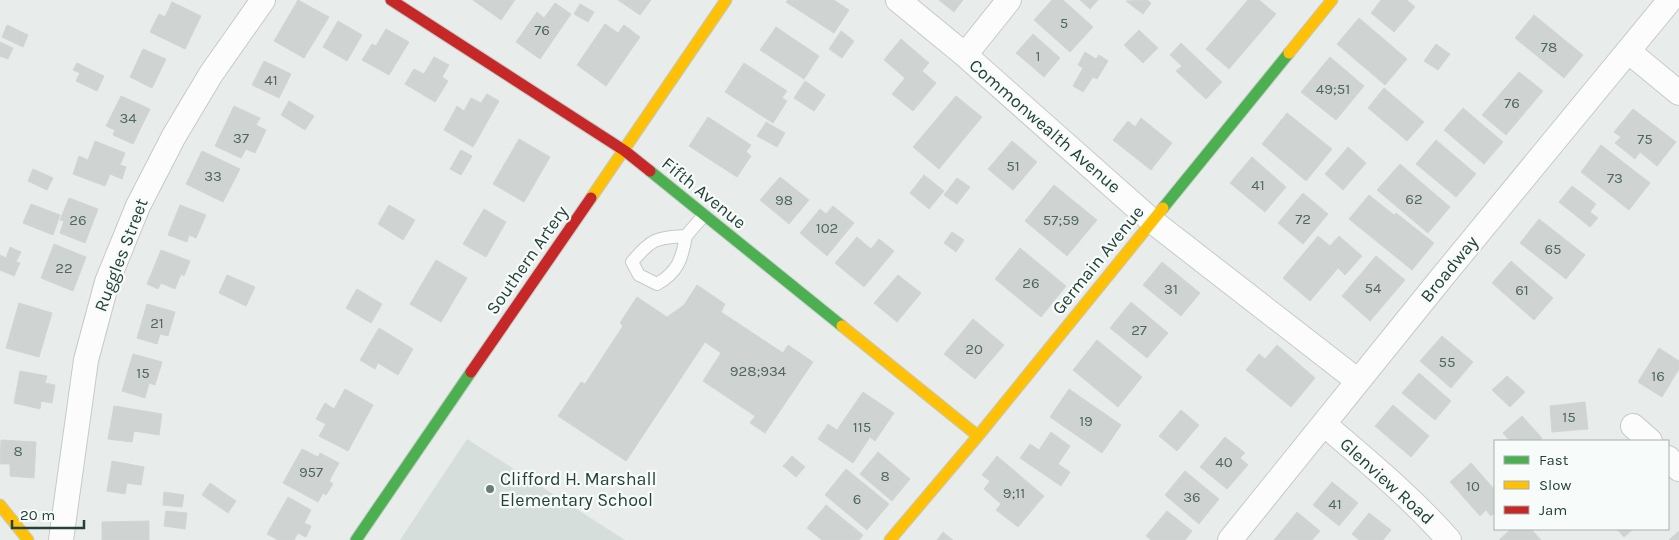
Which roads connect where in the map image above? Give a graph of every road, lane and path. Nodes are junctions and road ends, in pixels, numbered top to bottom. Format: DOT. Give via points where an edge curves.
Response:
graph roads {
  1 [pos="263,0"];
  2 [pos="391,0"];
  3 [pos="726,0"];
  4 [pos="898,0"];
  5 [pos="1009,0"];
  6 [pos="1332,0"];
  7 [pos="1670,0"];
  8 [pos="1628,51"];
  9 [pos="965,55"];
  10 [pos="1679,93"];
  11 [pos="624,151"];
  12 [pos="704,215"];
  13 [pos="1152,221"];
  14 [pos="686,236"];
  15 [pos="1358,382"];
  16 [pos="1324,424"];
  17 [pos="978,436"];
  18 [pos="1669,459"];
  19 [pos="1679,469"];
  20 [pos="0,505"];
  21 [pos="28,540"];
  22 [pos="61,540"];
  23 [pos="356,540"];
  24 [pos="890,540"];
  25 [pos="1230,540"];
  26 [pos="1449,540"];
  1 -- 22 [label="street, Ruggles Street" via="211,74 174,136 138,206 107,282 86,360"];
  2 -- 11 [label="street, Fifth Avenue"];
  3 -- 11 [label="street, Southern Artery"];
  4 -- 9 [label="street, Commonwealth Avenue"];
  5 -- 9 [label="street"];
  6 -- 13 [label="street, Germain Avenue"];
  7 -- 8 [label="street, Broadway"];
  8 -- 10 [label="street"];
  8 -- 15 [label="street, Broadway"];
  9 -- 13 [label="street, Commonwealth Avenue"];
  11 -- 12 [label="street, Fifth Avenue"];
  11 -- 23 [label="street, Southern Artery"];
  12 -- 14 [label="lane"];
  12 -- 17 [label="street, Fifth Avenue"];
  13 -- 15 [label="street, Commonwealth Avenue"];
  13 -- 17 [label="street, Germain Avenue"];
  14 -- 14 [label="lane" via="663,237 646,245 632,262 639,275 657,284 669,277 682,256"];
  15 -- 16 [label="street, Broadway"];
  16 -- 25 [label="street, Broadway"];
  16 -- 26 [label="street, Glenview Road" via="1400,490"];
  17 -- 24 [label="street, Germain Avenue"];
  18 -- 19 [label="street"];
  20 -- 21 [label="street"];
}
